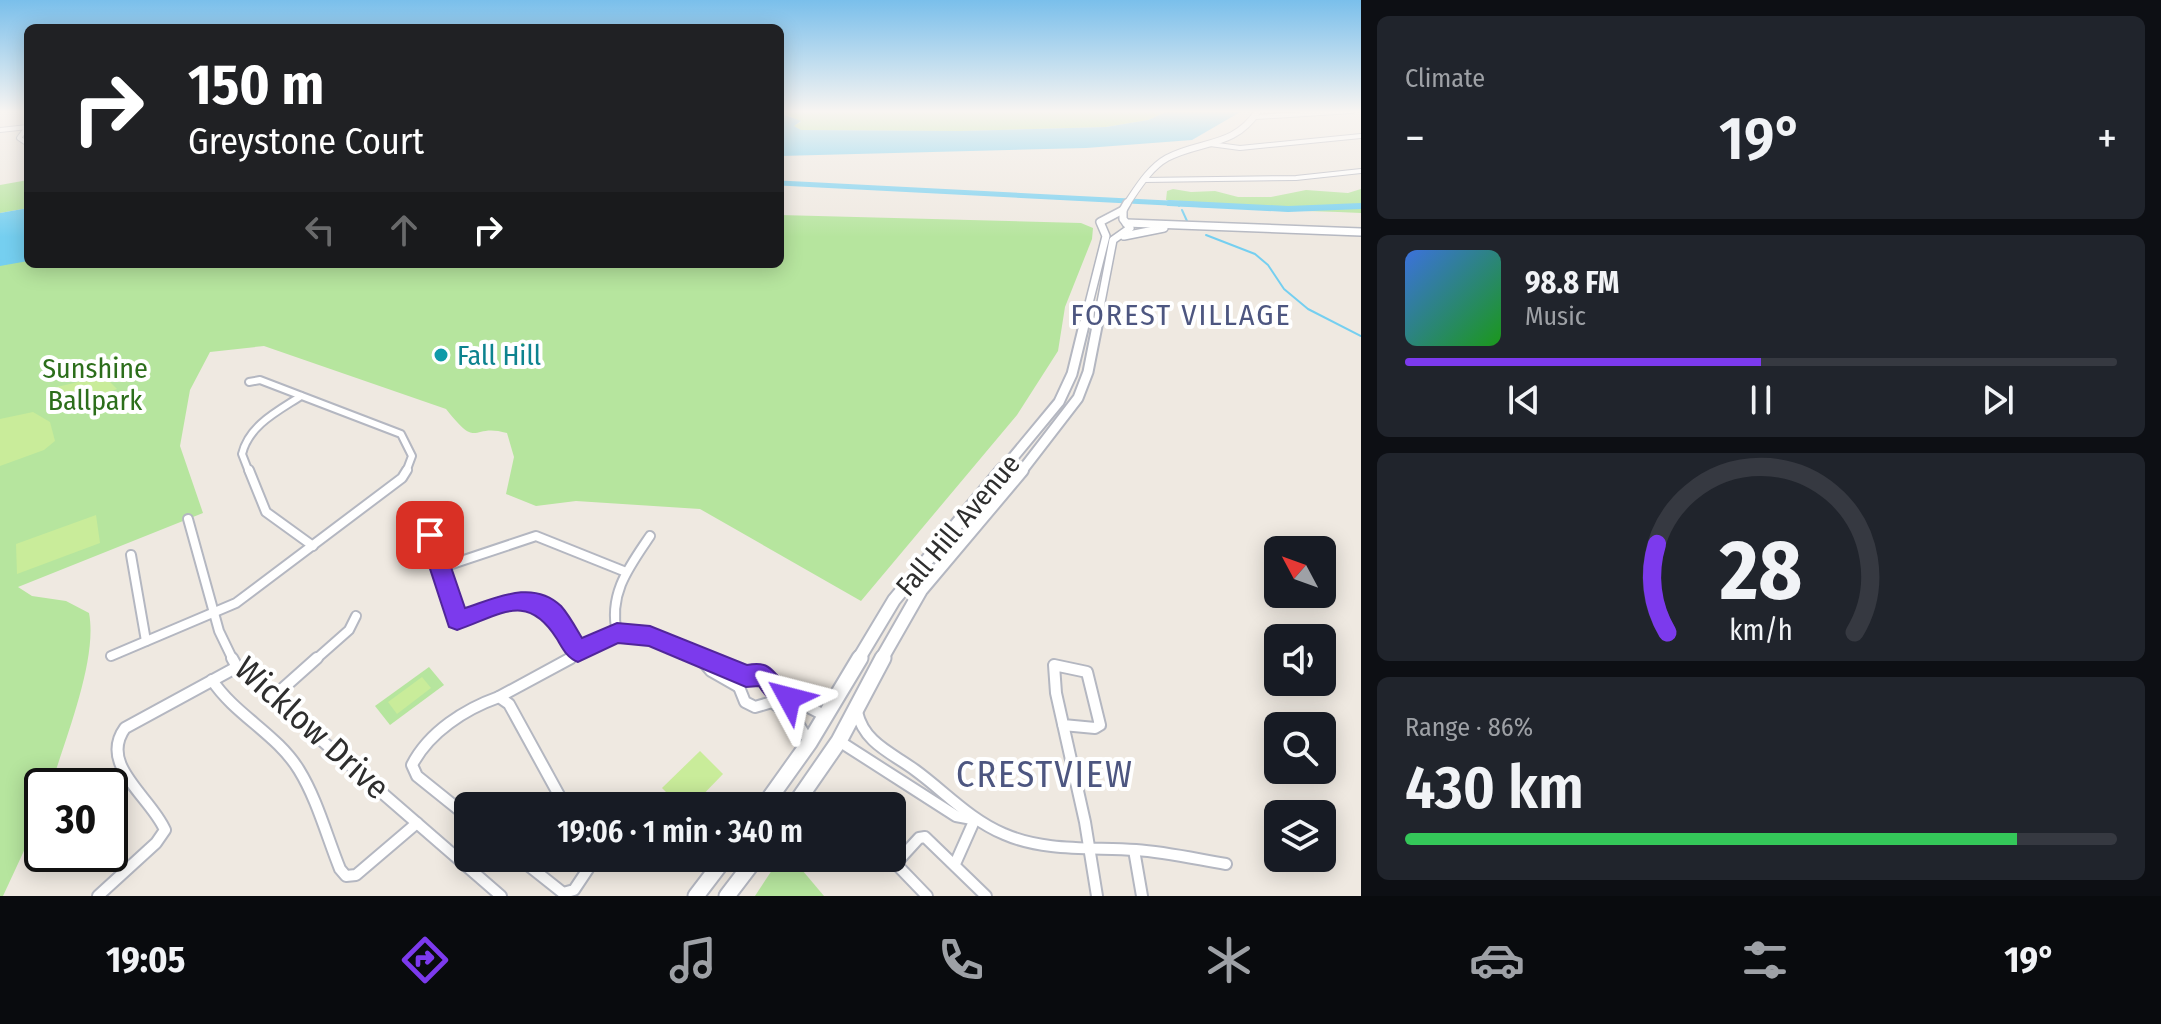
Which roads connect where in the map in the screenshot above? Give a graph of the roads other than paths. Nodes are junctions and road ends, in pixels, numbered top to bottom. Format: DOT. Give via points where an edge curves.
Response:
graph roads {
  1 [pos="1180,153"];
  2 [pos="1361,171"];
  3 [pos="1143,180"];
  4 [pos="1123,209"];
  5 [pos="1106,223"];
  6 [pos="1126,226"];
  7 [pos="1164,228"];
  8 [pos="1361,233"];
  9 [pos="1110,262"];
  10 [pos="249,382"];
  11 [pos="301,396"];
  12 [pos="188,519"];
  13 [pos="430,535"];
  14 [pos="650,536"];
  15 [pos="313,546"];
  16 [pos="131,555"];
  17 [pos="440,568"];
  18 [pos="626,572"];
  19 [pos="214,614"];
  20 [pos="356,616"];
  21 [pos="617,633"];
  22 [pos="146,641"];
  23 [pos="578,651"];
  24 [pos="111,656"];
  25 [pos="698,657"];
  26 [pos="237,667"];
  27 [pos="746,676"];
  28 [pos="212,680"];
  29 [pos="739,687"];
  30 [pos="775,690"];
  31 [pos="499,697"];
  32 [pos="271,699"];
  33 [pos="772,702"];
  34 [pos="856,708"];
  35 [pos="826,716"];
  36 [pos="1063,725"];
  37 [pos="839,741"];
  38 [pos="809,743"];
  39 [pos="557,792"];
  40 [pos="774,792"];
  41 [pos="804,792"];
  42 [pos="454,806"];
  43 [pos="975,819"];
  44 [pos="417,823"];
  45 [pos="1089,848"];
  46 [pos="1134,850"];
  47 [pos="955,864"];
  48 [pos="1226,864"];
  49 [pos="537,872"];
  50 [pos="586,872"];
  51 [pos="714,872"];
  52 [pos="745,872"];
  53 [pos="496,894"];
  54 [pos="98,896"];
  55 [pos="696,896"];
  56 [pos="727,896"];
  57 [pos="927,896"];
  58 [pos="986,896"];
  59 [pos="1097,896"];
  60 [pos="1142,896"];
  1 -- 3 [label="main road"];
  2 -- 3 [label="street" via="1296,178"];
  3 -- 4 [label="main road"];
  4 -- 5 [label="main road"];
  4 -- 6 [label="main road, Fall Hill Avenue"];
  5 -- 6 [label="main road"];
  5 -- 35 [label="main road, Fall Hill Avenue" via="1077,356 1059,402 894,600"];
  6 -- 7 [label="street"];
  6 -- 8 [label="street"];
  6 -- 9 [label="main road, Fall Hill Avenue" via="1113,240"];
  7 -- 8 [label="street"];
  7 -- 9 [label="main road" via="1122,237"];
  9 -- 34 [label="main road, Fall Hill Avenue" via="1078,398 921,590"];
  10 -- 11 [label="street" via="260,380"];
  11 -- 15 [label="street" via="250,433 242,454 266,512"];
  11 -- 15 [label="street" via="401,434 413,453 402,478"];
  12 -- 19 [label="street, Wicklow Drive"];
  13 -- 17 [label="street"];
  14 -- 18 [label="street"];
  15 -- 19 [label="street" via="240,601"];
  16 -- 22 [label="street"];
  17 -- 18 [label="street" via="536,536"];
  17 -- 23 [label="street" via="457,620 512,602 539,603 553,613"];
  18 -- 21 [label="street" via="613,601"];
  19 -- 22 [label="street"];
  19 -- 26 [label="street, Wicklow Drive"];
  20 -- 32 [label="street" via="349,630"];
  21 -- 23 [label="street"];
  21 -- 25 [label="street" via="650,636"];
  22 -- 24 [label="street"];
  23 -- 31 [label="street"];
  25 -- 27 [label="street"];
  25 -- 29 [label="street"];
  26 -- 28 [label="street"];
  26 -- 32 [label="street, Wicklow Drive"];
  27 -- 29 [label="street"];
  27 -- 30 [label="street" via="767,677"];
  28 -- 44 [label="street" via="234,708 291,758 346,876 356,875"];
  28 -- 54 [label="street" via="116,736 114,748 131,783 165,830"];
  29 -- 33 [label="street" via="750,705"];
  30 -- 33 [label="street"];
  30 -- 35 [label="street"];
  31 -- 39 [label="street" via="509,704"];
  31 -- 42 [label="street" via="451,721 415,756 417,776"];
  32 -- 44 [label="street, Wicklow Drive"];
  33 -- 38 [label="street" via="796,720"];
  34 -- 37 [label="main road, Fall Hill Avenue"];
  34 -- 43 [label="street" via="869,738"];
  35 -- 37 [label="main road"];
  35 -- 38 [label="main road, Fall Hill Avenue"];
  36 -- 36 [label="street" via="1054,685 1054,665 1087,672 1100,725"];
  36 -- 45 [label="street"];
  37 -- 41 [label="main road, Fall Hill Avenue"];
  37 -- 43 [label="street" via="956,816"];
  38 -- 40 [label="main road, Fall Hill Avenue"];
  43 -- 45 [label="street" via="1043,846"];
  43 -- 47 [label="street"];
  44 -- 53 [label="street, Wicklow Drive"];
  45 -- 46 [label="street"];
  45 -- 59 [label="street"];
  46 -- 48 [label="street"];
  46 -- 60 [label="street"];
  47 -- 57 [label="street" via="925,837 901,855 899,867"];
  47 -- 58 [label="street"];
  49 -- 50 [label="street" via="563,893 574,890"];
  51 -- 55 [label="main road"];
  52 -- 56 [label="main road"];
}
